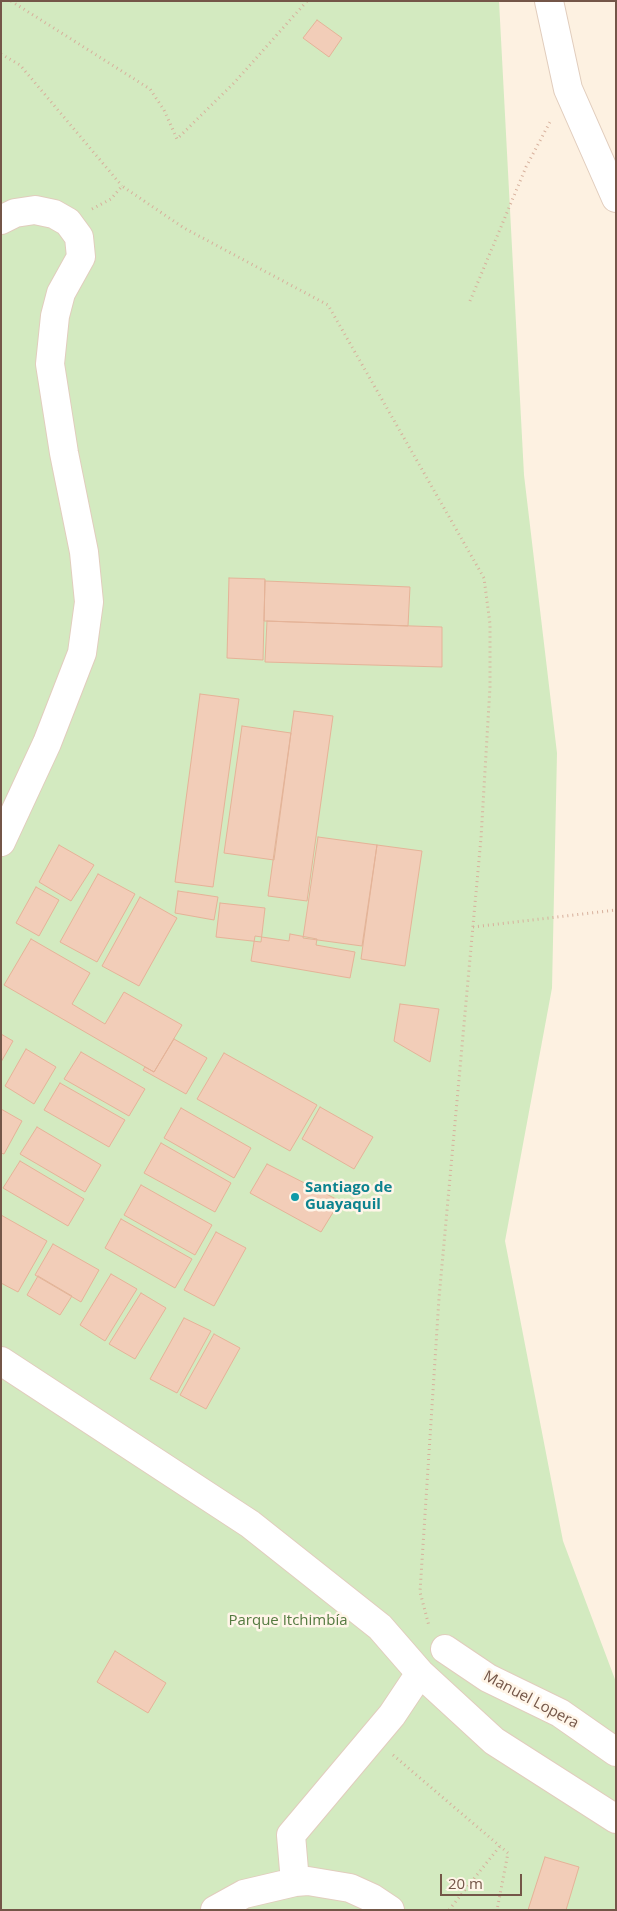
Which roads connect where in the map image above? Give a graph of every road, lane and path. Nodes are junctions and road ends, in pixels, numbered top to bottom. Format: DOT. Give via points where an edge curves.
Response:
graph roads {
  1 [pos="11,1"];
  2 [pos="307,1"];
  3 [pos="548,1"];
  4 [pos="1,54"];
  5 [pos="568,89"];
  6 [pos="122,186"];
  7 [pos="616,198"];
  8 [pos="6,215"];
  9 [pos="68,222"];
  10 [pos="470,301"];
  11 [pos="1,842"];
  12 [pos="616,910"];
  13 [pos="473,927"];
  14 [pos="1,1361"];
  15 [pos="445,1649"];
  16 [pos="420,1673"];
  17 [pos="372,1738"];
  18 [pos="616,1752"];
  19 [pos="616,1819"];
  20 [pos="500,1846"];
  21 [pos="295,1882"];
  22 [pos="215,1910"];
  23 [pos="390,1910"];
  24 [pos="449,1910"];
  25 [pos="497,1910"];
  1 -- 2 [label="path" via="150,88 177,139 234,83"];
  3 -- 5 [label="street"];
  4 -- 6 [label="path" via="20,65"];
  5 -- 7 [label="street"];
  5 -- 10 [label="path" via="526,167"];
  6 -- 9 [label="path" via="111,199"];
  6 -- 13 [label="path" via="184,228 328,305 484,578 490,624 490,688"];
  8 -- 9 [label="street" via="35,210 54,214"];
  9 -- 11 [label="street" via="79,237 81,257 61,293 50,364 84,552 88,602 82,652 47,743"];
  12 -- 13 [label="path"];
  13 -- 15 [label="path" via="438,1298 420,1592 430,1630"];
  14 -- 16 [label="street" via="250,1524 380,1628"];
  15 -- 18 [label="street, Manuel Lopera" via="488,1678 560,1713"];
  16 -- 17 [label="street"];
  16 -- 19 [label="street" via="494,1741"];
  17 -- 20 [label="path"];
  17 -- 21 [label="street" via="291,1835"];
  20 -- 24 [label="path"];
  20 -- 25 [label="path" via="508,1853"];
  21 -- 22 [label="street" via="244,1894"];
  21 -- 23 [label="street" via="350,1888"];
}
